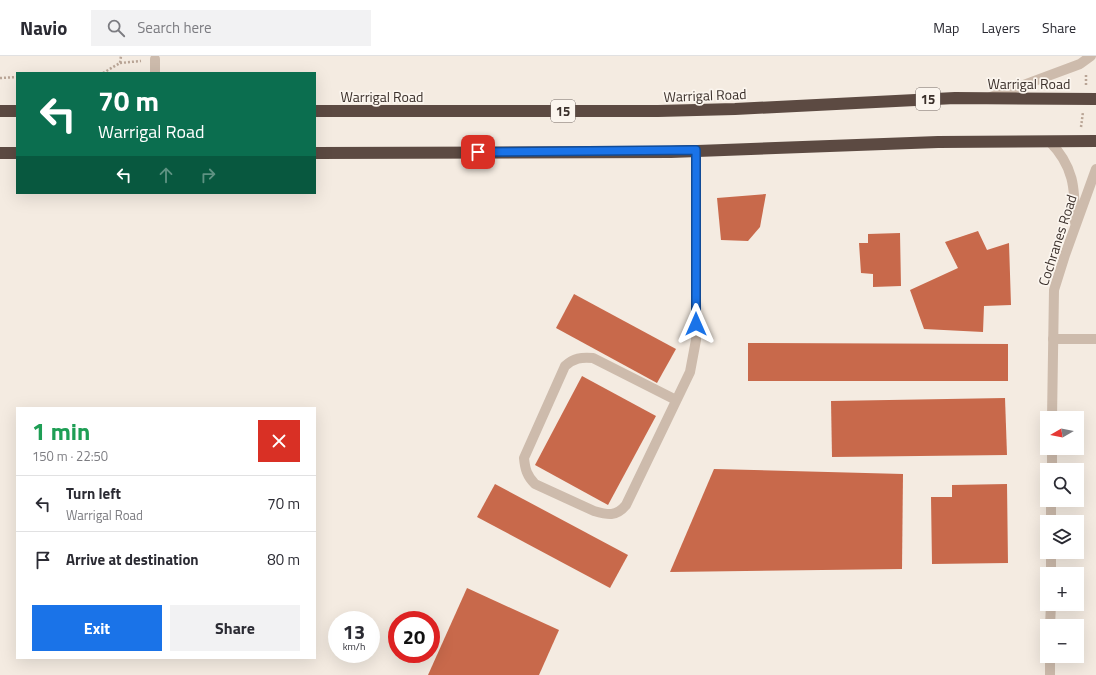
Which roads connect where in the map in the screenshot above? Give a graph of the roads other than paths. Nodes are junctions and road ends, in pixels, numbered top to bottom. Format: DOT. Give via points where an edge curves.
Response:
graph roads {
  1 [pos="1091,56"];
  2 [pos="155,59"];
  3 [pos="155,72"];
  4 [pos="988,99"];
  5 [pos="1096,99"];
  6 [pos="316,110"];
  7 [pos="0,111"];
  8 [pos="16,111"];
  9 [pos="1049,141"];
  10 [pos="1096,141"];
  11 [pos="696,150"];
  12 [pos="0,153"];
  13 [pos="16,153"];
  14 [pos="316,153"];
  15 [pos="1096,169"];
  16 [pos="1075,230"];
  17 [pos="1053,339"];
  18 [pos="1096,339"];
  19 [pos="676,400"];
  20 [pos="1052,411"];
  21 [pos="1050,663"];
  22 [pos="1050,675"];
  1 -- 4 [label="street" via="1076,65"];
  2 -- 3 [label="street"];
  4 -- 5 [label="highway, Warrigal Road / 15"];
  4 -- 6 [label="highway, Warrigal Road / 15" via="935,99 735,110"];
  7 -- 8 [label="highway"];
  9 -- 10 [label="highway"];
  9 -- 11 [label="highway" via="930,142"];
  9 -- 16 [label="street" via="1063,157 1072,175"];
  11 -- 14 [label="highway"];
  11 -- 19 [label="street" via="696,340 690,372"];
  12 -- 13 [label="highway"];
  15 -- 16 [label="street, Cochranes Road"];
  16 -- 17 [label="street, Cochranes Road" via="1064,255 1054,290"];
  17 -- 18 [label="street"];
  17 -- 20 [label="street, Cochranes Road"];
  19 -- 19 [label="street" via="620,512 594,512 536,484 528,477 524,458 565,366 572,360 582,357 593,358"];
  21 -- 22 [label="street"];
}
